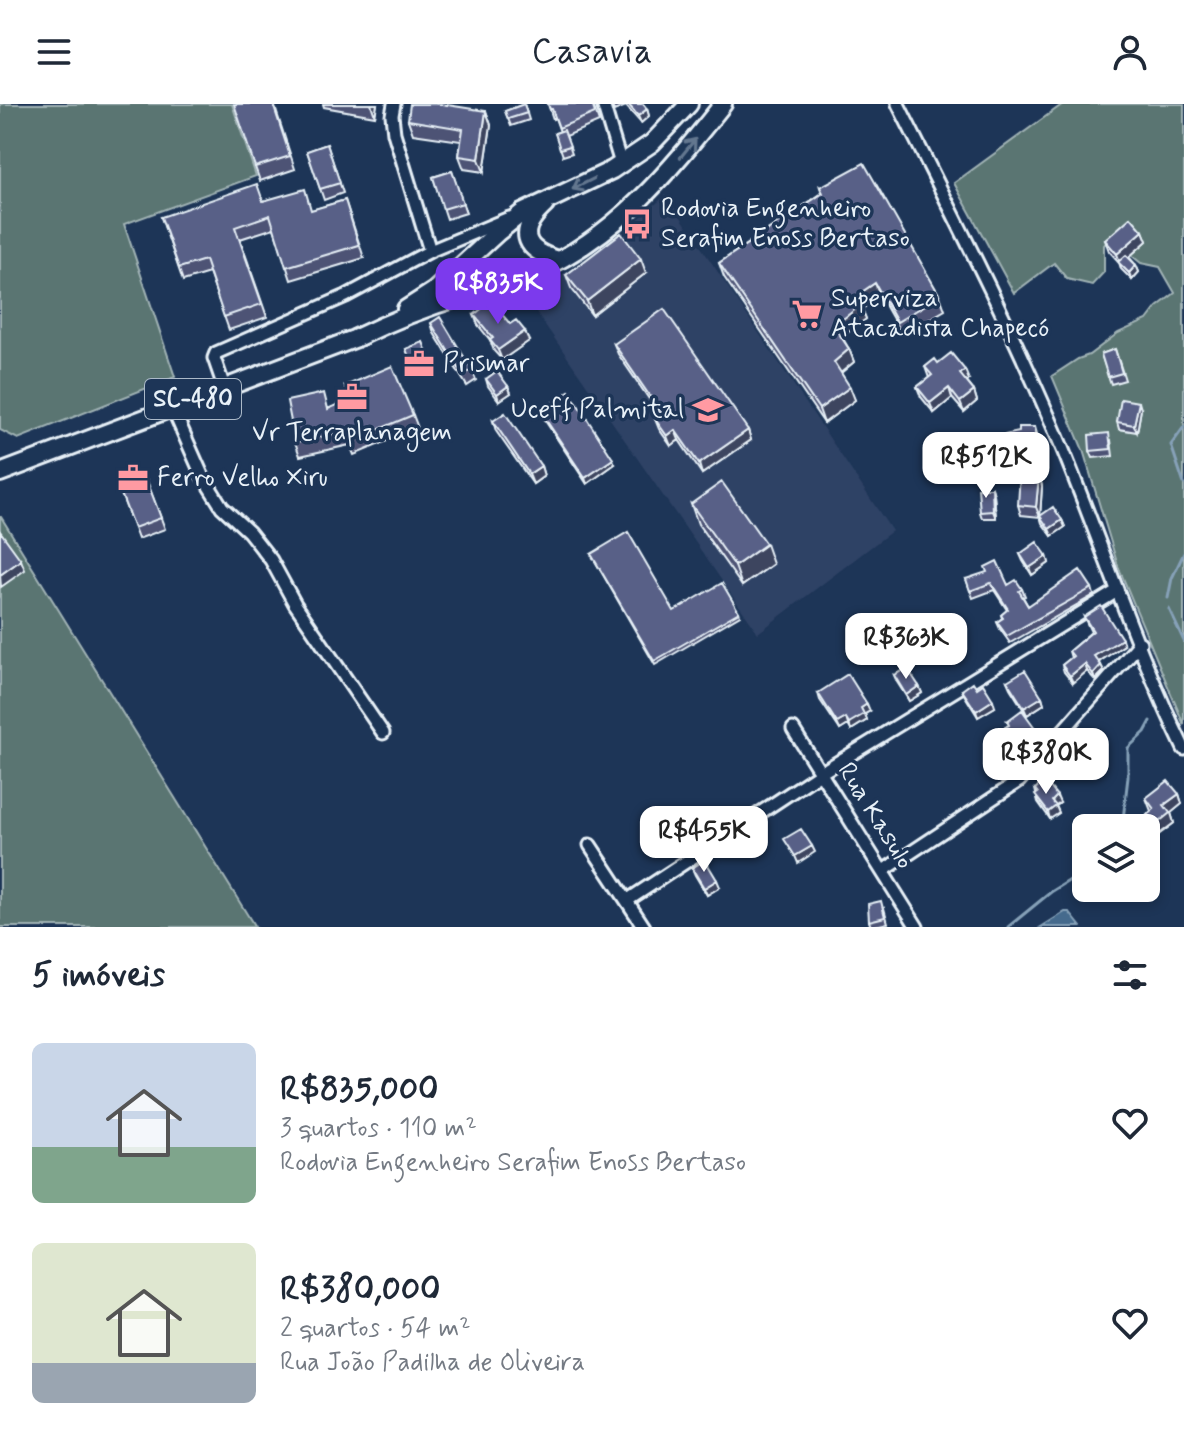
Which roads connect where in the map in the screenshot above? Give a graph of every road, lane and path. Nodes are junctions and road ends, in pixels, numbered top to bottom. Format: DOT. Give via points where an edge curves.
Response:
graph roads {
  1 [pos="394,104"];
  2 [pos="603,104"];
  3 [pos="689,104"];
  4 [pos="723,104"];
  5 [pos="898,104"];
  6 [pos="621,164"];
  7 [pos="550,201"];
  8 [pos="522,213"];
  9 [pos="430,251"];
  10 [pos="558,260"];
  11 [pos="385,324"];
  12 [pos="224,387"];
  13 [pos="172,407"];
  14 [pos="33,461"];
  15 [pos="0,464"];
  16 [pos="0,473"];
  17 [pos="1117,591"];
  18 [pos="1140,643"];
  19 [pos="793,729"];
  20 [pos="383,733"];
  21 [pos="1184,749"];
  22 [pos="822,772"];
  23 [pos="590,845"];
  24 [pos="883,871"];
  25 [pos="628,900"];
  26 [pos="644,927"];
  27 [pos="917,927"];
  1 -- 9 [label="street" via="394,133"];
  2 -- 6 [label="street"];
  3 -- 6 [label="main road" via="652,143"];
  10 -- 4 [label="main road, SC-480, one-way" via="626,215"];
  5 -- 17 [label="street" via="1002,314 1062,448"];
  6 -- 7 [label="main road, one-way"];
  7 -- 8 [label="main road"];
  7 -- 10 [label="main road" via="535,215 527,239"];
  8 -- 9 [label="street"];
  8 -- 11 [label="main road" via="434,291"];
  9 -- 12 [label="street" via="346,296 216,353"];
  10 -- 11 [label="main road, SC-480"];
  11 -- 12 [label="main road, SC-480"];
  12 -- 13 [label="main road, SC-480"];
  13 -- 14 [label="main road, SC-480"];
  13 -- 20 [label="street" via="222,507 271,560"];
  14 -- 15 [label="main road, SC-480"];
  14 -- 16 [label="main road, SC-480"];
  17 -- 18 [label="street"];
  17 -- 22 [label="street"];
  18 -- 21 [label="street"];
  18 -- 24 [label="street" via="1019,781"];
  19 -- 22 [label="street, Rua Kasulo"];
  22 -- 24 [label="street, Rua Kasulo"];
  22 -- 25 [label="street"];
  23 -- 25 [label="street"];
  24 -- 27 [label="street, Rua Kasulo"];
  25 -- 26 [label="street"];
}
